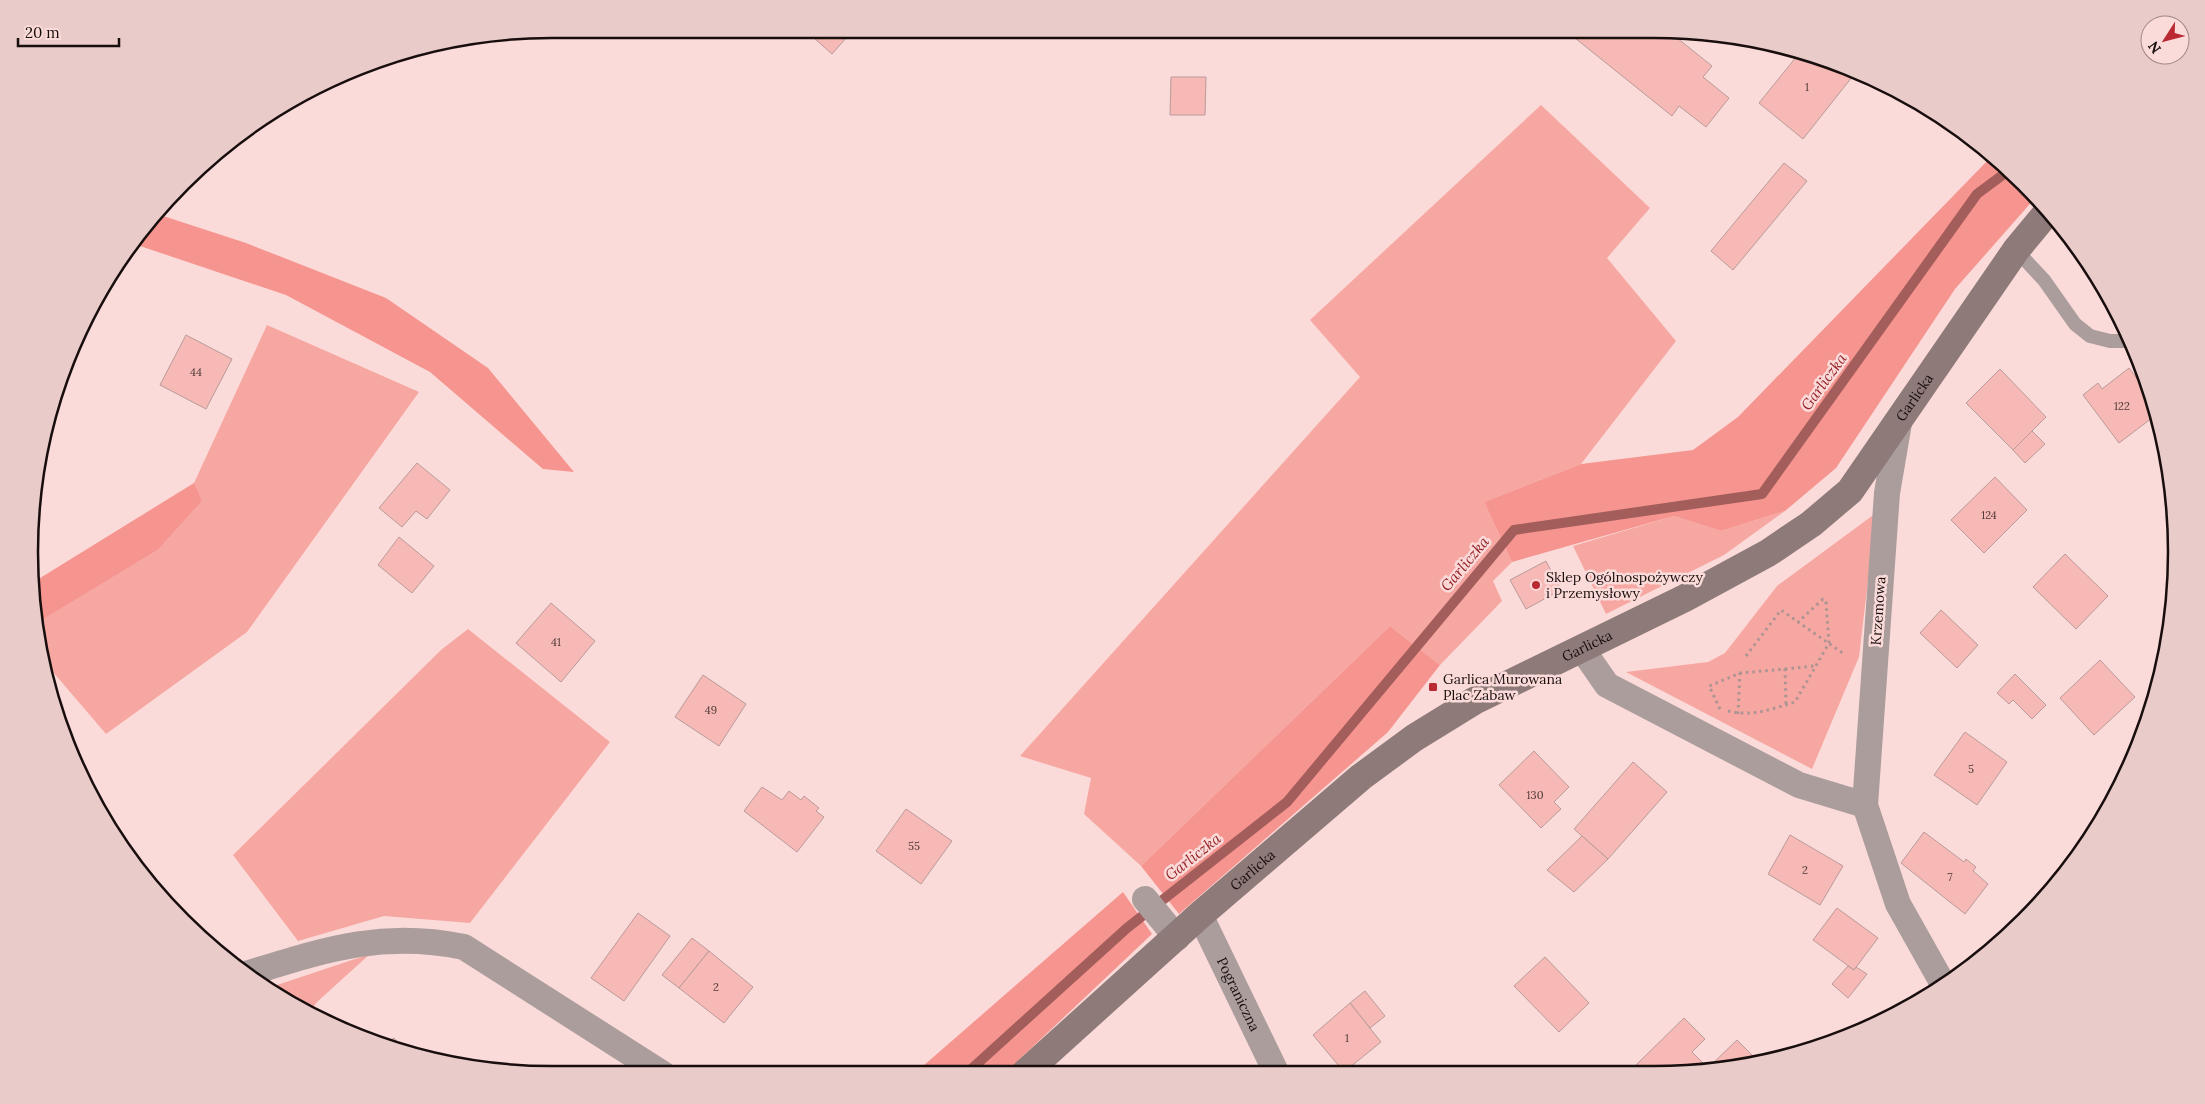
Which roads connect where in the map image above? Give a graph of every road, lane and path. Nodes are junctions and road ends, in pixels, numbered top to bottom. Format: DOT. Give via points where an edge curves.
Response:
graph roads {
  1 [pos="2043,217"];
  2 [pos="2016,250"];
  3 [pos="2122,341"];
  4 [pos="1900,417"];
  5 [pos="1798,622"];
  6 [pos="1829,643"];
  7 [pos="1582,649"];
  8 [pos="1746,656"];
  9 [pos="1815,666"];
  10 [pos="1785,669"];
  11 [pos="1740,673"];
  12 [pos="1874,674"];
  13 [pos="1786,705"];
  14 [pos="1738,714"];
  15 [pos="1865,805"];
  16 [pos="1145,898"];
  17 [pos="1200,915"];
  18 [pos="1172,932"];
  19 [pos="254,971"];
  20 [pos="1940,979"];
  21 [pos="651,1066"];
  22 [pos="1032,1066"];
  23 [pos="1273,1066"];
  1 -- 2 [label="street, Garlicka"];
  2 -- 3 [label="lane" via="2044,280 2074,324 2090,336"];
  2 -- 4 [label="street, Garlicka"];
  4 -- 7 [label="street, Garlicka" via="1850,491 1811,524 1768,553"];
  4 -- 12 [label="street, Krzemowa" via="1887,493"];
  5 -- 6 [label="path"];
  5 -- 6 [label="path" via="1823,599 1826,602"];
  5 -- 8 [label="path" via="1781,610"];
  6 -- 9 [label="path"];
  6 -- 12 [label="path"];
  7 -- 15 [label="street" via="1606,685 1799,785"];
  7 -- 17 [label="street, Garlicka" via="1474,700 1414,738 1361,777"];
  9 -- 10 [label="path"];
  9 -- 13 [label="path" via="1795,702"];
  10 -- 11 [label="path"];
  10 -- 13 [label="path"];
  11 -- 14 [label="path"];
  11 -- 14 [label="path" via="1709,686 1721,710"];
  12 -- 15 [label="street, Krzemowa"];
  13 -- 14 [label="path" via="1755,714"];
  15 -- 20 [label="street, Krzemowa" via="1898,904"];
  16 -- 18 [label="street"];
  17 -- 18 [label="street, Garlicka"];
  17 -- 23 [label="street, Pograniczna"];
  18 -- 22 [label="street, Garlicka"];
  19 -- 21 [label="street" via="325,950 376,940 426,940 464,947"];
}
